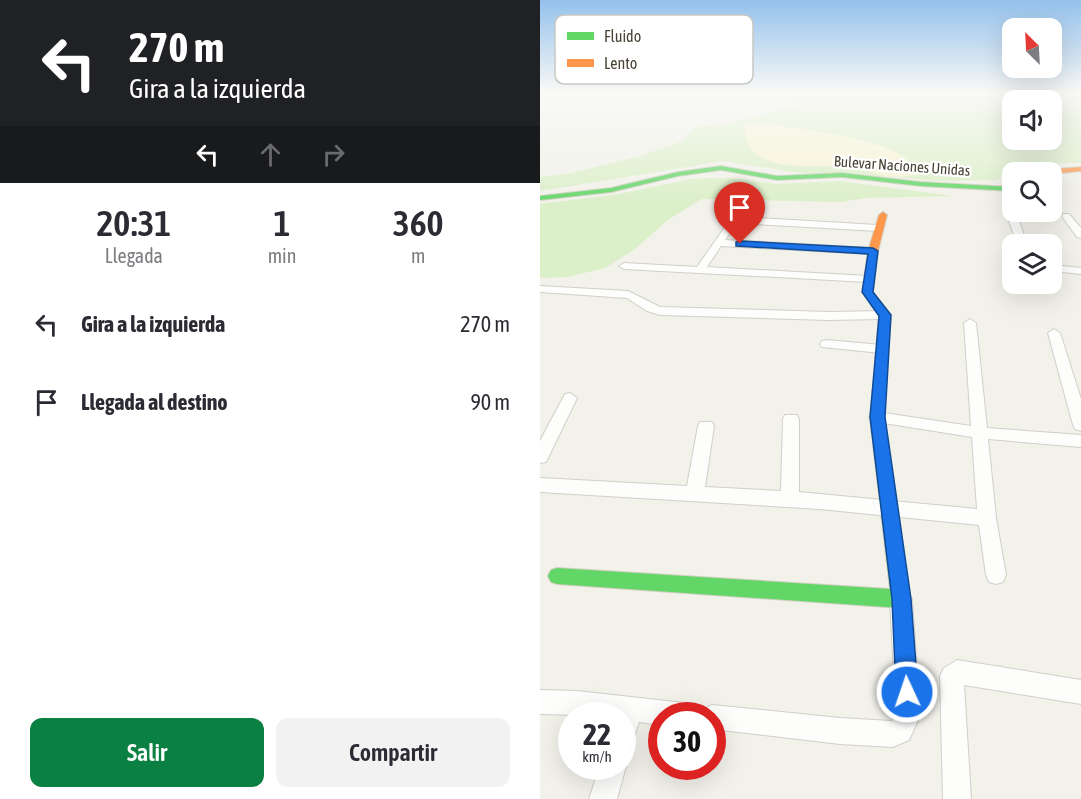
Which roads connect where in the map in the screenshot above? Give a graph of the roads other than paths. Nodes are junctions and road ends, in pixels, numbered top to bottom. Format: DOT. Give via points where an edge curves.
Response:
graph roads {
  1 [pos="1081,169"];
  2 [pos="1062,170"];
  3 [pos="1002,188"];
  4 [pos="540,198"];
  5 [pos="742,209"];
  6 [pos="1066,216"];
  7 [pos="735,220"];
  8 [pos="881,222"];
  9 [pos="1081,235"];
  10 [pos="717,243"];
  11 [pos="873,251"];
  12 [pos="624,266"];
  13 [pos="1062,269"];
  14 [pos="699,271"];
  15 [pos="1081,271"];
  16 [pos="868,279"];
  17 [pos="540,289"];
  18 [pos="885,315"];
  19 [pos="970,323"];
  20 [pos="1054,333"];
  21 [pos="827,344"];
  22 [pos="881,349"];
  23 [pos="570,398"];
  24 [pos="878,417"];
  25 [pos="791,418"];
  26 [pos="1081,425"];
  27 [pos="706,426"];
  28 [pos="981,433"];
  29 [pos="1081,441"];
  30 [pos="540,457"];
  31 [pos="540,485"];
  32 [pos="695,493"];
  33 [pos="790,498"];
  34 [pos="890,506"];
  35 [pos="987,518"];
  36 [pos="996,575"];
  37 [pos="557,576"];
  38 [pos="901,599"];
  39 [pos="1081,692"];
  40 [pos="540,702"];
  41 [pos="558,702"];
  42 [pos="726,719"];
  43 [pos="609,780"];
  44 [pos="603,799"];
  45 [pos="957,799"];
  1 -- 2 [label="main road"];
  3 -- 4 [label="main road, Bulevar Naciones Unidas" via="842,175 777,178 720,168 611,190"];
  5 -- 7 [label="street"];
  6 -- 9 [label="street"];
  7 -- 8 [label="street"];
  7 -- 10 [label="street"];
  8 -- 11 [label="main road"];
  10 -- 11 [label="street"];
  10 -- 14 [label="street"];
  11 -- 16 [label="main road"];
  12 -- 14 [label="street"];
  13 -- 15 [label="street"];
  14 -- 16 [label="street"];
  16 -- 18 [label="main road" via="870,298"];
  17 -- 18 [label="street" via="636,297 660,311"];
  18 -- 22 [label="main road"];
  19 -- 28 [label="street"];
  20 -- 26 [label="street"];
  21 -- 22 [label="street"];
  22 -- 24 [label="main road"];
  23 -- 30 [label="street"];
  24 -- 28 [label="street"];
  24 -- 34 [label="main road"];
  25 -- 33 [label="street"];
  27 -- 32 [label="street"];
  28 -- 29 [label="street"];
  28 -- 35 [label="street"];
  31 -- 32 [label="street"];
  32 -- 33 [label="street"];
  33 -- 34 [label="street"];
  34 -- 35 [label="street"];
  34 -- 38 [label="main road"];
  35 -- 36 [label="street"];
  37 -- 38 [label="main road"];
  38 -- 42 [label="street" via="908,716 900,731 840,731"];
  39 -- 45 [label="street" via="954,674"];
  40 -- 41 [label="street"];
  43 -- 44 [label="street"];
}
